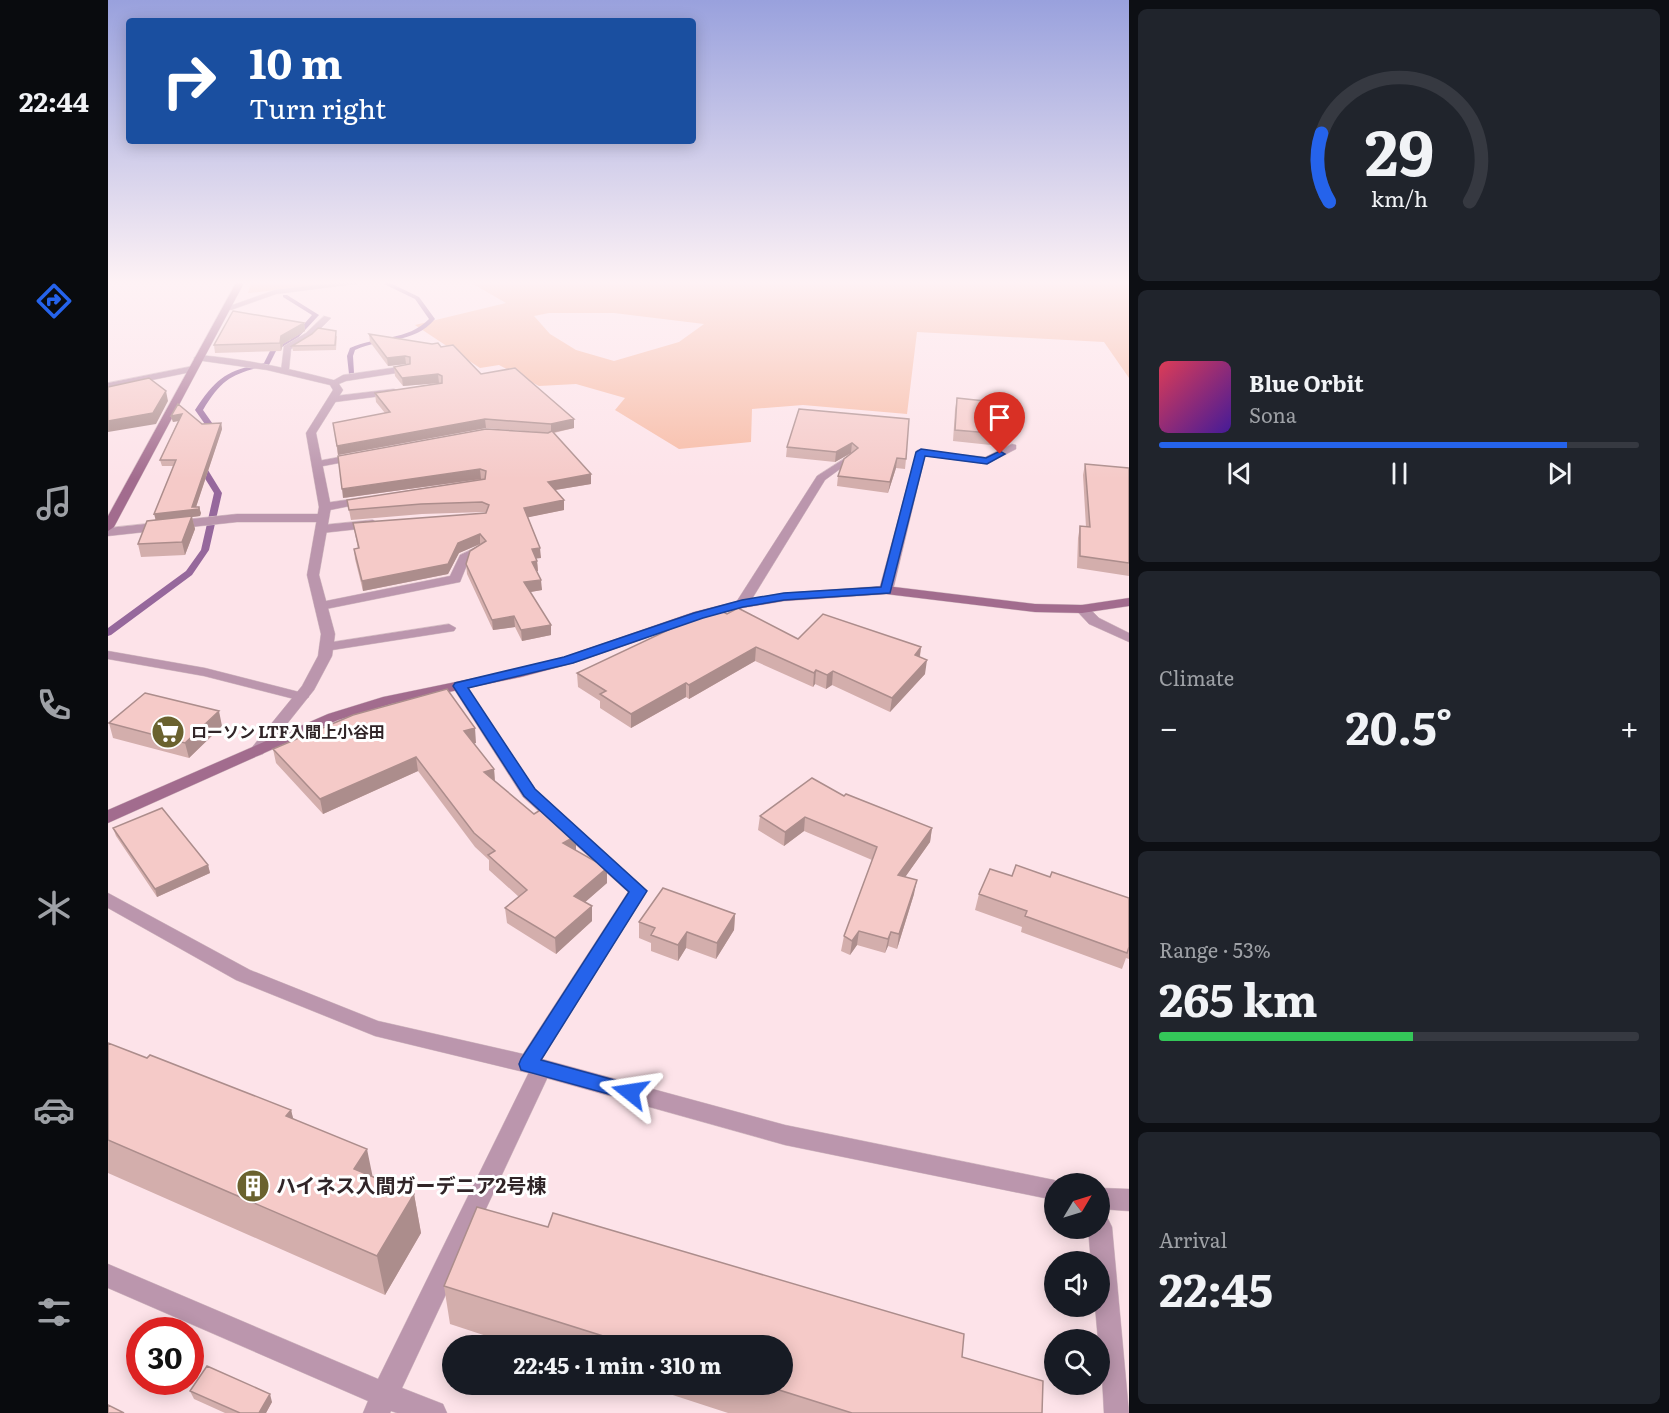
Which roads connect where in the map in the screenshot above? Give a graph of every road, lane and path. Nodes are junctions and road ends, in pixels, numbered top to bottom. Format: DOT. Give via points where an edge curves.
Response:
graph roads {
  1 [pos="206,347"];
  2 [pos="289,347"];
  3 [pos="196,364"];
  4 [pos="284,369"];
  5 [pos="406,369"];
  6 [pos="334,382"];
  7 [pos="108,386"];
  8 [pos="404,392"];
  9 [pos="335,399"];
  10 [pos="1012,447"];
  11 [pos="363,456"];
  12 [pos="850,458"];
  13 [pos="318,464"];
  14 [pos="380,498"];
  15 [pos="323,518"];
  16 [pos="389,523"];
  17 [pos="108,527"];
  18 [pos="108,532"];
  19 [pos="479,550"];
  20 [pos="886,590"];
  21 [pos="1129,602"];
  22 [pos="742,604"];
  23 [pos="321,606"];
  24 [pos="1082,609"];
  25 [pos="449,628"];
  26 [pos="1129,638"];
  27 [pos="326,647"];
  28 [pos="108,655"];
  29 [pos="459,686"];
  30 [pos="302,697"];
  31 [pos="257,751"];
  32 [pos="108,817"];
  33 [pos="108,900"];
  34 [pos="534,1066"];
  35 [pos="1044,1188"];
  36 [pos="1110,1199"];
  37 [pos="1129,1200"];
  38 [pos="1101,1239"];
  39 [pos="108,1276"];
  40 [pos="380,1404"];
  41 [pos="434,1413"];
  42 [pos="1117,1413"];
  1 -- 3 [label="street"];
  2 -- 4 [label="street"];
  3 -- 4 [label="street" via="231,360"];
  3 -- 7 [label="street"];
  3 -- 17 [label="street"];
  4 -- 6 [label="street"];
  5 -- 6 [label="street"];
  6 -- 9 [label="street" via="338,390"];
  8 -- 9 [label="street"];
  9 -- 13 [label="street" via="311,432"];
  10 -- 20 [label="street" via="987,461 921,452"];
  11 -- 13 [label="street"];
  12 -- 22 [label="street" via="821,478"];
  13 -- 15 [label="street"];
  14 -- 15 [label="street"];
  15 -- 16 [label="street"];
  15 -- 18 [label="street" via="237,518"];
  15 -- 23 [label="street" via="313,575"];
  19 -- 23 [label="street" via="464,558 455,579"];
  20 -- 22 [label="street"];
  20 -- 24 [label="street" via="1035,609"];
  21 -- 24 [label="street"];
  22 -- 29 [label="street" via="569,660"];
  23 -- 27 [label="street" via="328,634"];
  24 -- 26 [label="street" via="1094,621"];
  25 -- 27 [label="street"];
  27 -- 30 [label="street"];
  28 -- 30 [label="street" via="205,672"];
  29 -- 31 [label="street" via="388,700 333,717"];
  29 -- 34 [label="street" via="529,793 638,891"];
  30 -- 31 [label="street"];
  31 -- 32 [label="street"];
  33 -- 34 [label="street" via="243,975 375,1028"];
  34 -- 35 [label="street" via="785,1135"];
  34 -- 40 [label="street"];
  36 -- 37 [label="street"];
  38 -- 42 [label="street"];
  39 -- 40 [label="street"];
  40 -- 41 [label="street"];
}
